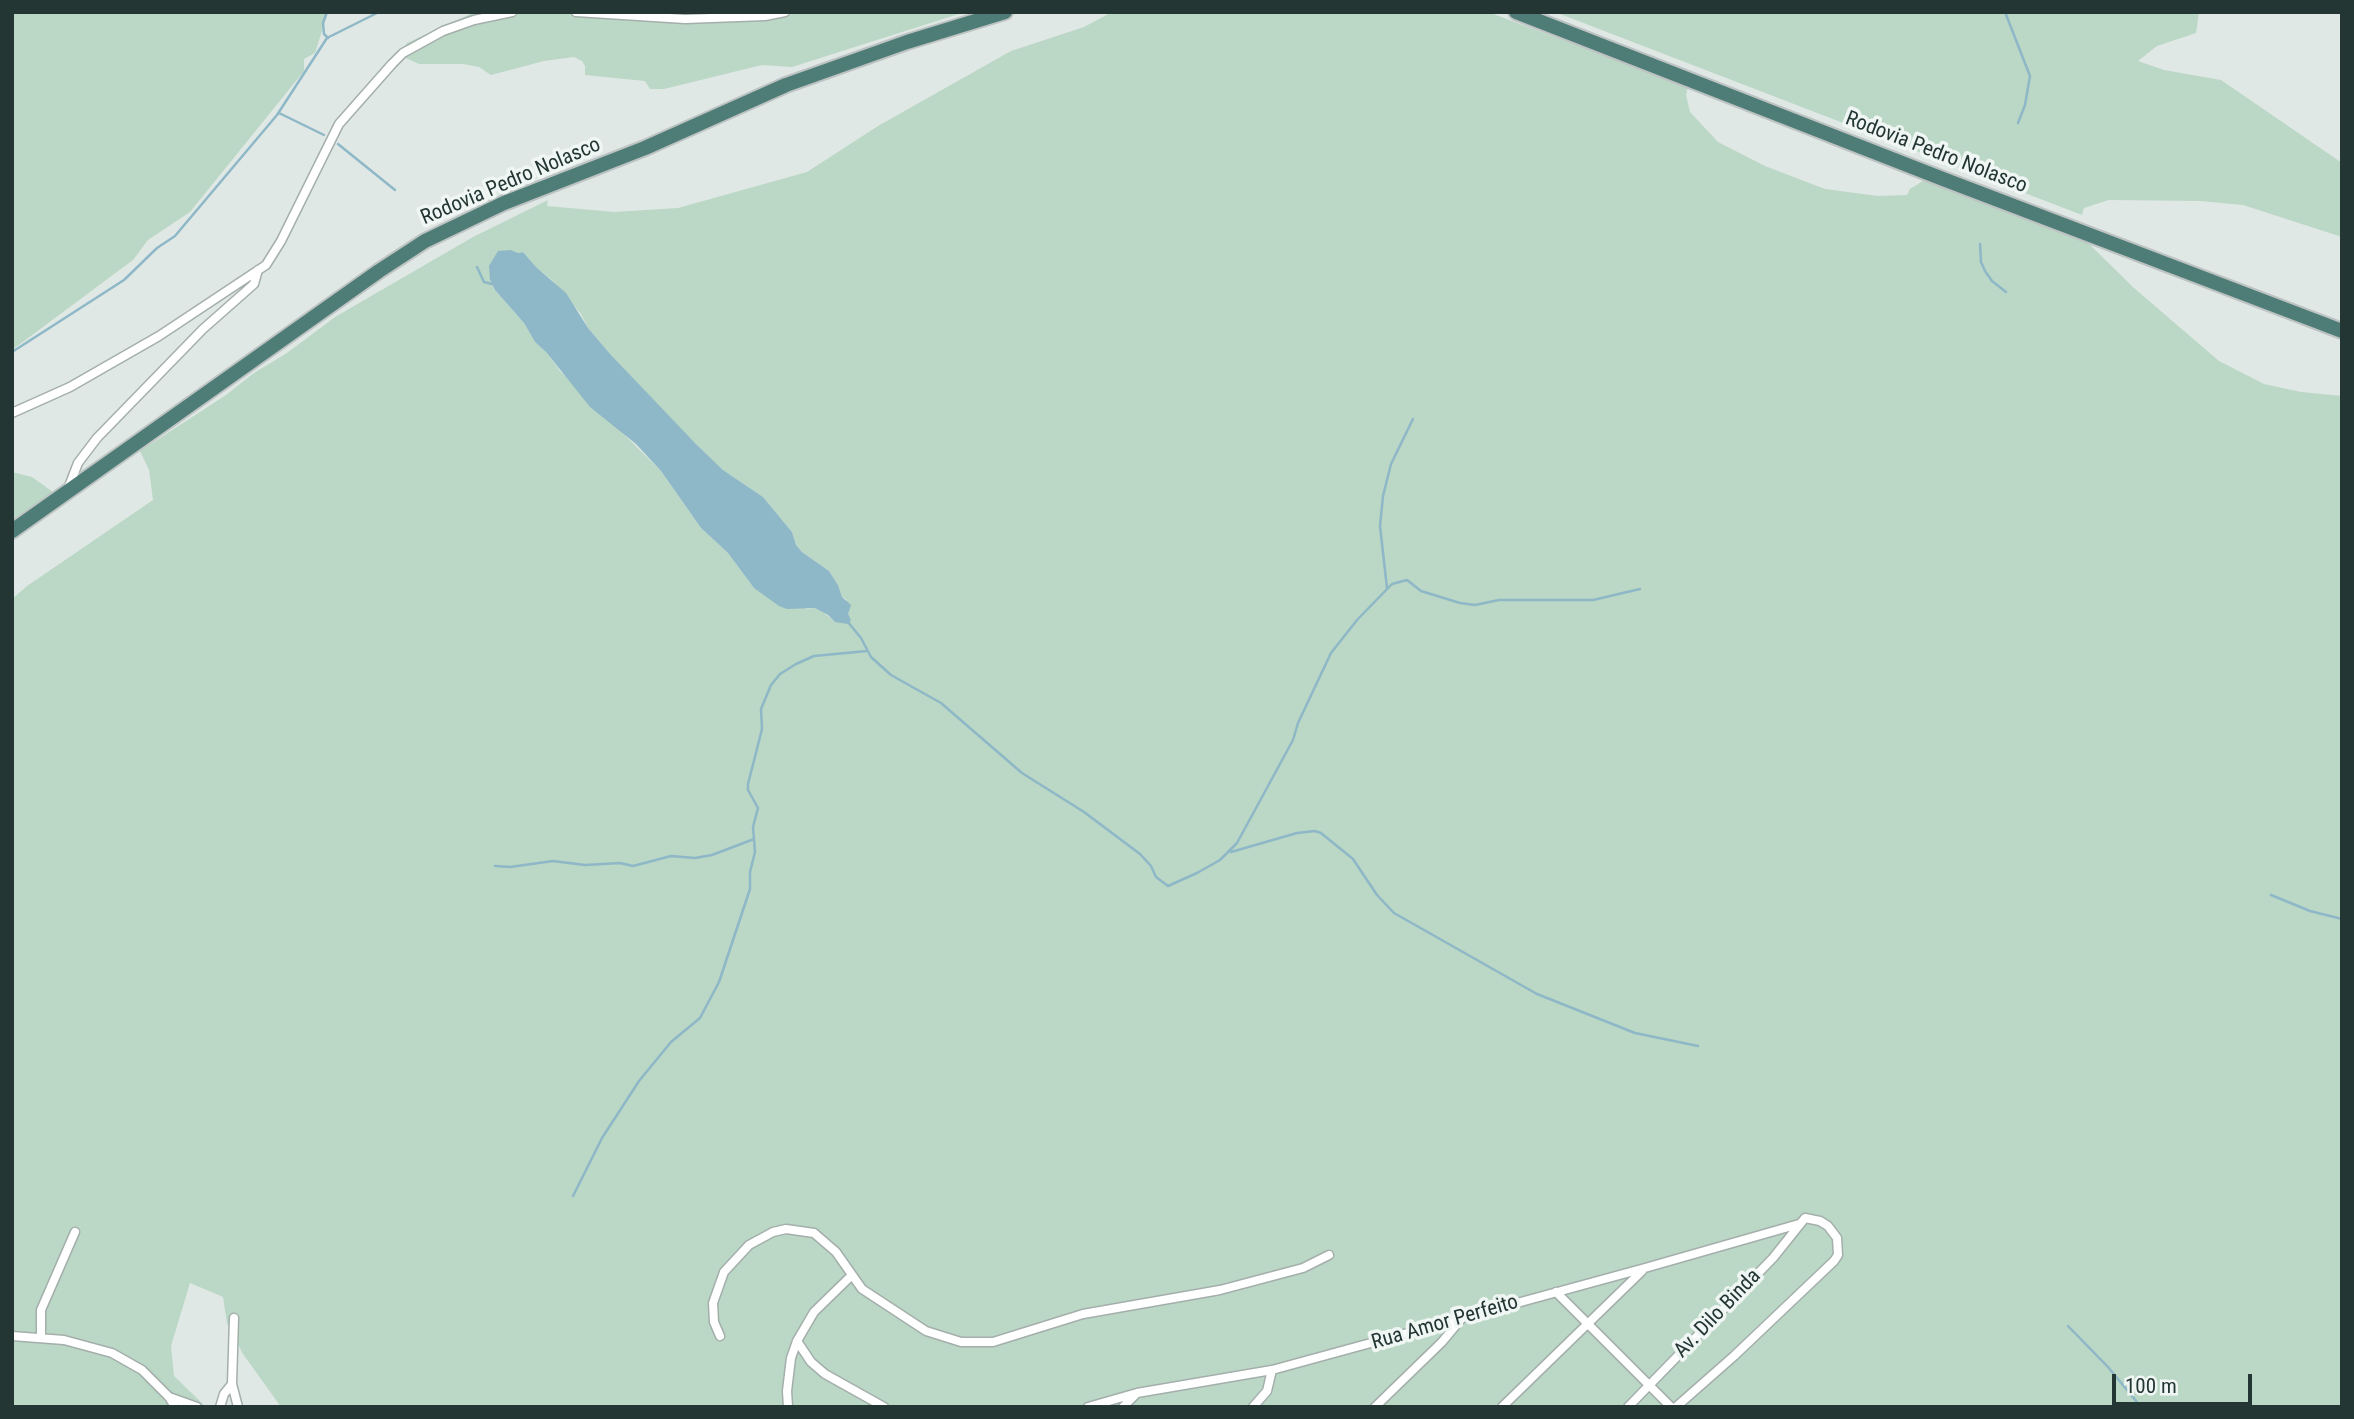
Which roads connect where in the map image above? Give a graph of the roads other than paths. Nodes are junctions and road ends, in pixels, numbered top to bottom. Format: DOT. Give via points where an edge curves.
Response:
graph roads {
  1 [pos="512,12"];
  2 [pos="576,12"];
  3 [pos="785,12"];
  4 [pos="1005,12"];
  5 [pos="1516,12"];
  6 [pos="258,270"];
  7 [pos="2342,331"];
  8 [pos="12,413"];
  9 [pos="68,492"];
  10 [pos="12,531"];
  11 [pos="1802,1221"];
  12 [pos="75,1232"];
  13 [pos="1329,1255"];
  14 [pos="1645,1268"];
  15 [pos="851,1276"];
  16 [pos="1556,1292"];
  17 [pos="234,1318"];
  18 [pos="1462,1318"];
  19 [pos="1587,1324"];
  20 [pos="12,1336"];
  21 [pos="720,1336"];
  22 [pos="41,1338"];
  23 [pos="797,1341"];
  24 [pos="1272,1370"];
  25 [pos="232,1384"];
  26 [pos="1649,1385"];
  27 [pos="1137,1393"];
  28 [pos="169,1396"];
  29 [pos="175,1407"];
  30 [pos="197,1407"];
  31 [pos="220,1407"];
  32 [pos="238,1407"];
  33 [pos="788,1407"];
  34 [pos="884,1407"];
  35 [pos="1088,1407"];
  36 [pos="1123,1407"];
  37 [pos="1253,1407"];
  38 [pos="1375,1407"];
  39 [pos="1502,1407"];
  40 [pos="1628,1407"];
  41 [pos="1674,1407"];
  1 -- 6 [label="street" via="457,25 415,46 393,64 339,124 272,257"];
  2 -- 3 [label="street" via="685,19"];
  4 -- 9 [label="highway, Rodovia Pedro Nolasco" via="786,85 645,148 504,203 425,242"];
  5 -- 7 [label="highway, Rodovia Pedro Nolasco"];
  6 -- 8 [label="street" via="148,342 70,387"];
  6 -- 9 [label="street" via="254,284 203,329 97,438 78,463"];
  9 -- 10 [label="highway, Rodovia Pedro Nolasco"];
  11 -- 14 [label="street, Rua Amor Perfeito"];
  11 -- 26 [label="street, Av. Dilo Binda" via="1773,1258"];
  11 -- 41 [label="street, Av. Dilo Binda" via="1820,1221 1833,1232 1839,1248 1834,1261"];
  12 -- 22 [label="street" via="41,1310"];
  13 -- 15 [label="street" via="1303,1269 1220,1290 1083,1314 993,1342 961,1342 926,1331 862,1289"];
  14 -- 16 [label="street, Rua Amor Perfeito"];
  14 -- 19 [label="street"];
  15 -- 21 [label="street" via="836,1252 814,1233 773,1232 749,1245 724,1272 713,1303"];
  15 -- 23 [label="street" via="814,1312"];
  16 -- 18 [label="street, Rua Amor Perfeito"];
  16 -- 19 [label="street"];
  17 -- 25 [label="street"];
  18 -- 24 [label="street, Rua Amor Perfeito"];
  18 -- 38 [label="street"];
  19 -- 26 [label="street"];
  19 -- 39 [label="street"];
  20 -- 22 [label="street"];
  22 -- 28 [label="street" via="112,1353 142,1370"];
  23 -- 33 [label="street" via="791,1358"];
  23 -- 34 [label="street" via="825,1374"];
  24 -- 27 [label="street, Rua Amor Perfeito"];
  24 -- 37 [label="street" via="1267,1391"];
  25 -- 31 [label="street"];
  25 -- 32 [label="street"];
  26 -- 40 [label="street, Av. Dilo Binda"];
  26 -- 41 [label="street"];
  27 -- 35 [label="street, Rua Amor Perfeito"];
  27 -- 36 [label="street"];
  28 -- 29 [label="street"];
  28 -- 30 [label="street"];
}
